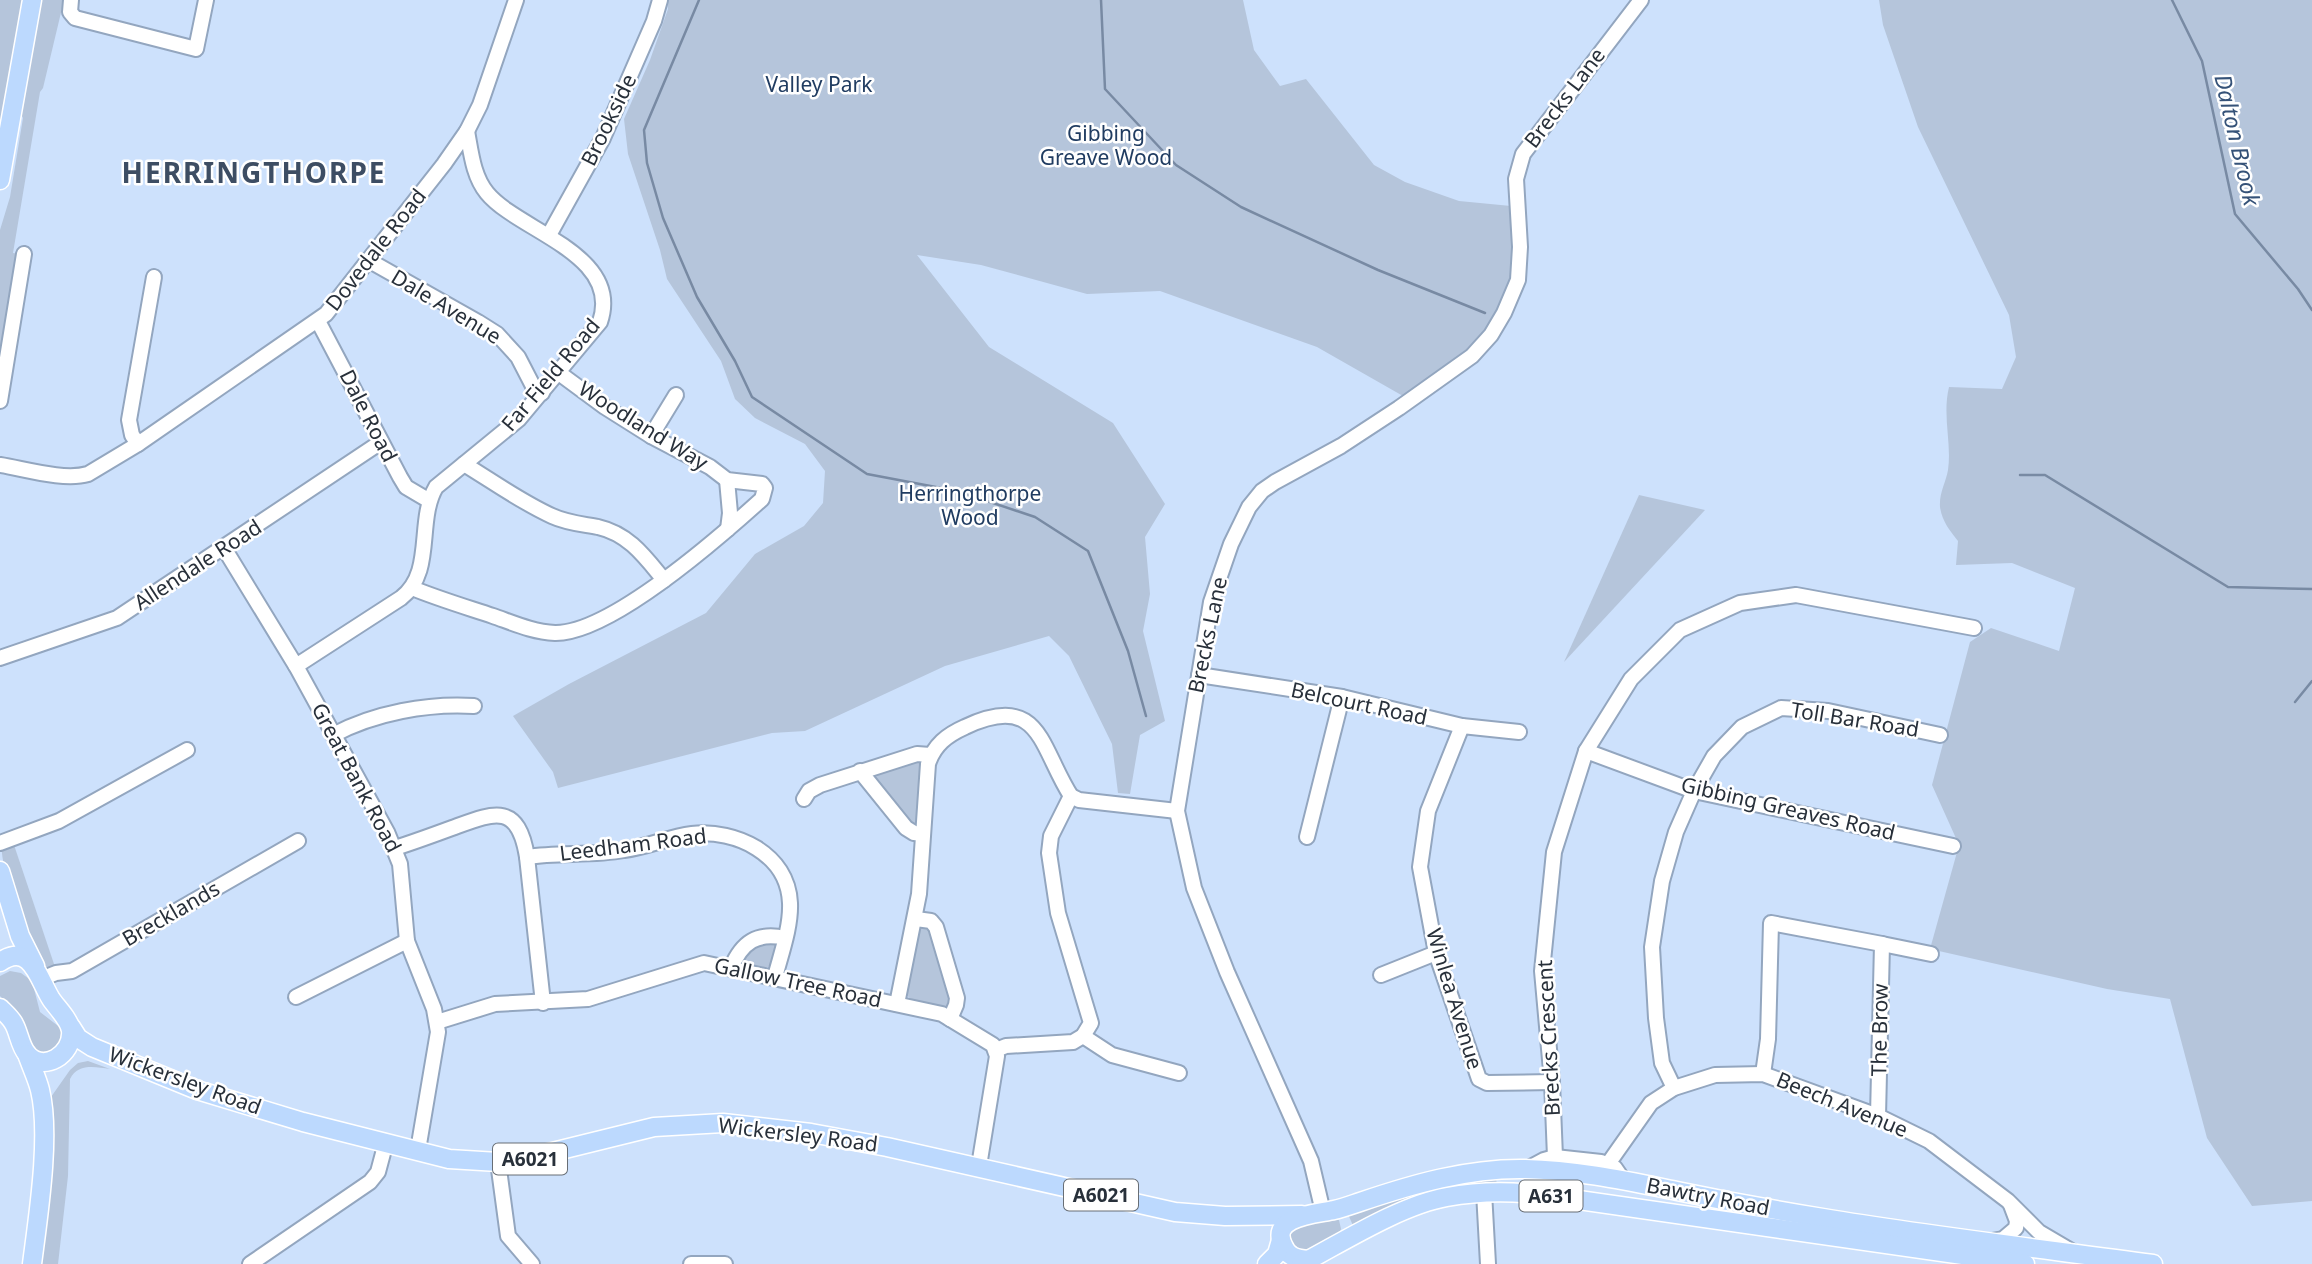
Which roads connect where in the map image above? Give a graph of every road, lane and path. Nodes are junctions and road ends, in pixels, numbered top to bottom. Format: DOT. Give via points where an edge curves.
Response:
graph roads {
  1 [pos="33,0"];
  2 [pos="71,0"];
  3 [pos="206,0"];
  4 [pos="516,0"];
  5 [pos="660,0"];
  6 [pos="1641,0"];
  7 [pos="467,131"];
  8 [pos="0,180"];
  9 [pos="549,235"];
  10 [pos="24,254"];
  11 [pos="368,260"];
  12 [pos="154,277"];
  13 [pos="318,321"];
  14 [pos="559,373"];
  15 [pos="542,393"];
  16 [pos="676,395"];
  17 [pos="0,401"];
  18 [pos="651,436"];
  19 [pos="381,442"];
  20 [pos="138,444"];
  21 [pos="464,464"];
  22 [pos="0,465"];
  23 [pos="727,480"];
  24 [pos="428,500"];
  25 [pos="728,529"];
  26 [pos="224,548"];
  27 [pos="664,580"];
  28 [pos="412,588"];
  29 [pos="1974,628"];
  30 [pos="0,658"];
  31 [pos="296,666"];
  32 [pos="1199,675"];
  33 [pos="1342,696"];
  34 [pos="474,706"];
  35 [pos="1462,726"];
  36 [pos="1520,732"];
  37 [pos="333,735"];
  38 [pos="1940,735"];
  39 [pos="187,750"];
  40 [pos="1586,751"];
  41 [pos="930,755"];
  42 [pos="860,771"];
  43 [pos="1694,791"];
  44 [pos="1071,796"];
  45 [pos="804,799"];
  46 [pos="1177,811"];
  47 [pos="923,834"];
  48 [pos="1307,837"];
  49 [pos="298,841"];
  50 [pos="0,843"];
  51 [pos="1953,846"];
  52 [pos="395,848"];
  53 [pos="527,857"];
  54 [pos="0,871"];
  55 [pos="1771,908"];
  56 [pos="916,919"];
  57 [pos="1771,923"];
  58 [pos="20,936"];
  59 [pos="785,938"];
  60 [pos="407,941"];
  61 [pos="1882,944"];
  62 [pos="1437,953"];
  63 [pos="1931,954"];
  64 [pos="3,960"];
  65 [pos="731,968"];
  66 [pos="39,975"];
  67 [pos="1381,975"];
  68 [pos="775,977"];
  69 [pos="296,997"];
  70 [pos="543,1003"];
  71 [pos="897,1004"];
  72 [pos="0,1008"];
  73 [pos="950,1019"];
  74 [pos="437,1023"];
  75 [pos="71,1027"];
  76 [pos="1083,1036"];
  77 [pos="92,1047"];
  78 [pos="996,1050"];
  79 [pos="27,1054"];
  80 [pos="59,1057"];
  81 [pos="1171,1066"];
  82 [pos="1763,1074"];
  83 [pos="1552,1082"];
  84 [pos="1674,1088"];
  85 [pos="40,1091"];
  86 [pos="1878,1116"];
  87 [pos="386,1142"];
  88 [pos="418,1150"];
  89 [pos="1555,1157"];
  90 [pos="498,1163"];
  91 [pos="1608,1164"];
  92 [pos="979,1166"];
  93 [pos="1527,1169"];
  94 [pos="1625,1181"];
  95 [pos="1484,1192"];
  96 [pos="2008,1201"];
  97 [pos="1627,1207"];
  98 [pos="1330,1211"];
  99 [pos="1302,1215"];
  100 [pos="1225,1216"];
  101 [pos="1352,1236"];
  102 [pos="1281,1239"];
  103 [pos="1988,1241"];
  104 [pos="2075,1253"];
  105 [pos="1304,1262"];
  106 [pos="32,1264"];
  107 [pos="250,1264"];
  108 [pos="532,1264"];
  109 [pos="691,1264"];
  110 [pos="725,1264"];
  111 [pos="1267,1264"];
  112 [pos="1489,1264"];
  113 [pos="2025,1264"];
  114 [pos="2153,1264"];
  1 -- 8 [label="main road"];
  2 -- 3 [label="street" via="75,19 196,49"];
  4 -- 7 [label="street, Dovedale Road"];
  5 -- 9 [label="street, Brookside" via="603,138"];
  6 -- 32 [label="street, Brecks Lane" via="1522,154 1516,179 1518,279 1491,335 1472,356 1399,408 1262,491 1240,525 1219,573"];
  7 -- 9 [label="street, Far Field Road" via="477,178 485,191 519,220"];
  7 -- 11 [label="street, Dovedale Road"];
  9 -- 14 [label="street, Far Field Road" via="586,266 603,297 604,310 600,322"];
  10 -- 17 [label="street"];
  11 -- 13 [label="street, Dovedale Road"];
  11 -- 15 [label="street, Dale Avenue" via="497,334"];
  12 -- 20 [label="street" via="129,420"];
  13 -- 19 [label="street, Dale Road"];
  13 -- 20 [label="street, Dovedale Road"];
  14 -- 15 [label="street, Far Field Road"];
  14 -- 18 [label="street, Woodland Way"];
  15 -- 21 [label="street, Far Field Road" via="506,432"];
  16 -- 18 [label="street"];
  18 -- 23 [label="street, Woodland Way"];
  19 -- 24 [label="street, Dale Road" via="406,487"];
  19 -- 26 [label="street, Allendale Road"];
  20 -- 22 [label="street, Dovedale Road" via="79,477"];
  21 -- 24 [label="street, Far Field Road" via="436,487"];
  21 -- 27 [label="street" via="550,515 621,536"];
  23 -- 25 [label="street, Woodland Way"];
  23 -- 25 [label="street, Woodland Way" via="758,482 765,488 762,499"];
  24 -- 28 [label="street" via="420,569"];
  25 -- 27 [label="street, Woodland Way"];
  26 -- 30 [label="street, Allendale Road" via="117,618"];
  26 -- 31 [label="street, Great Bank Road"];
  27 -- 28 [label="street, Woodland Way" via="598,620 557,633 527,628"];
  28 -- 31 [label="street"];
  29 -- 40 [label="street, Brecks Crescent" via="1796,595 1740,603 1680,630 1631,679"];
  31 -- 37 [label="street, Great Bank Road"];
  32 -- 33 [label="street, Belcourt Road"];
  32 -- 46 [label="street, Brecks Lane"];
  33 -- 35 [label="street, Belcourt Road"];
  33 -- 48 [label="street"];
  34 -- 37 [label="street" via="421,709"];
  35 -- 36 [label="street, Belcourt Road"];
  35 -- 62 [label="street, Winlea Avenue" via="1428,811 1420,867"];
  37 -- 52 [label="street, Great Bank Road"];
  38 -- 43 [label="street, Toll Bar Road" via="1828,711 1781,708 1742,727 1714,756"];
  39 -- 50 [label="street" via="59,821"];
  40 -- 43 [label="street, Gibbing Greaves Road"];
  40 -- 83 [label="street, Brecks Crescent" via="1554,852 1542,971"];
  41 -- 42 [label="street" via="917,754"];
  41 -- 44 [label="street" via="942,740 979,720 998,715 1022,719 1045,743"];
  41 -- 47 [label="street"];
  42 -- 45 [label="street" via="814,788"];
  42 -- 47 [label="street" via="906,828"];
  43 -- 51 [label="street, Gibbing Greaves Road"];
  43 -- 84 [label="street, Toll Bar Road" via="1662,881 1652,947 1662,1063"];
  44 -- 46 [label="street"];
  44 -- 76 [label="street" via="1051,836 1049,853 1058,913 1090,1016"];
  46 -- 98 [label="street, Brecks Lane" via="1194,888"];
  47 -- 56 [label="street"];
  49 -- 66 [label="street, Brecklands" via="72,971"];
  52 -- 53 [label="street" via="497,815 518,826"];
  52 -- 60 [label="street, Great Bank Road"];
  53 -- 59 [label="street, Leedham Road" via="624,850 691,835 738,839 766,854 783,875 790,900"];
  53 -- 70 [label="street"];
  54 -- 58 [label="main road"];
  55 -- 57 [label="street"];
  56 -- 71 [label="street"];
  56 -- 73 [label="street" via="931,921 936,927 957,998"];
  57 -- 61 [label="street"];
  57 -- 82 [label="street"];
  58 -- 64 [label="main road"];
  58 -- 66 [label="main road"];
  59 -- 65 [label="street" via="758,938 740,951"];
  59 -- 68 [label="street, Leedham Road"];
  60 -- 69 [label="street"];
  60 -- 74 [label="street, Great Bank Road"];
  61 -- 63 [label="street"];
  61 -- 86 [label="street, The Brow"];
  62 -- 67 [label="street"];
  62 -- 83 [label="street, Winlea Avenue" via="1479,1079 1487,1083"];
  64 -- 66 [label="main road" via="23,957"];
  65 -- 68 [label="street, Gallow Tree Road"];
  65 -- 70 [label="street, Gallow Tree Road" via="704,963 588,999"];
  66 -- 75 [label="main road, A6021"];
  68 -- 71 [label="street, Gallow Tree Road"];
  70 -- 74 [label="street, Gallow Tree Road" via="495,1004"];
  71 -- 73 [label="street, Gallow Tree Road"];
  72 -- 79 [label="main road" via="13,1023"];
  73 -- 78 [label="street, Gallow Tree Road"];
  74 -- 88 [label="street, Great Bank Road"];
  75 -- 77 [label="main road, Wickersley Road / A6021"];
  75 -- 80 [label="main road" via="70,1042"];
  76 -- 78 [label="street" via="1073,1042"];
  76 -- 81 [label="street" via="1112,1055"];
  77 -- 80 [label="main road, Wickersley Road"];
  77 -- 87 [label="main road, Wickersley Road / A6021" via="226,1100"];
  78 -- 92 [label="street"];
  79 -- 80 [label="main road" via="43,1060"];
  79 -- 85 [label="main road"];
  80 -- 85 [label="main road"];
  82 -- 84 [label="street, Beech Avenue" via="1715,1075"];
  82 -- 86 [label="street, Beech Avenue"];
  83 -- 89 [label="street, Brecks Crescent"];
  84 -- 91 [label="street, Beech Avenue" via="1651,1103"];
  85 -- 106 [label="main road" via="43,1146"];
  86 -- 96 [label="street, Beech Avenue" via="1929,1141"];
  87 -- 88 [label="main road, Wickersley Road / A6021"];
  87 -- 107 [label="street" via="378,1172 370,1182"];
  88 -- 90 [label="main road, Wickersley Road / A6021"];
  89 -- 91 [label="street"];
  89 -- 93 [label="street"];
  90 -- 92 [label="main road, Wickersley Road / A6021" via="654,1127 723,1124 811,1133"];
  90 -- 108 [label="street" via="508,1236"];
  91 -- 94 [label="street"];
  92 -- 100 [label="main road, Wickersley Road / A6021" via="1175,1212"];
  93 -- 94 [label="main road, Bawtry Road / A631"];
  93 -- 98 [label="main road, Bawtry Road / A631" via="1437,1179"];
  94 -- 97 [label="main road" via="1636,1194"];
  94 -- 103 [label="main road, Bawtry Road / A631" via="1793,1213"];
  95 -- 97 [label="main road, Bawtry Road / A631" via="1527,1192"];
  95 -- 101 [label="main road, Bawtry Road / A631" via="1423,1203"];
  95 -- 112 [label="street"];
  96 -- 103 [label="street" via="2016,1228 2003,1239"];
  96 -- 104 [label="street, Beech Avenue" via="2039,1232"];
  97 -- 113 [label="main road, Bawtry Road / A631"];
  98 -- 99 [label="main road, Bawtry Road / A631"];
  98 -- 101 [label="main road"];
  99 -- 100 [label="main road, Wickersley Road / A6021"];
  99 -- 102 [label="main road" via="1286,1225"];
  100 -- 102 [label="main road, Wickersley Road / A6021" via="1262,1226"];
  101 -- 105 [label="main road, Bawtry Road / A631"];
  102 -- 105 [label="main road, Wickersley Road / A631" via="1288,1254"];
  102 -- 111 [label="main road" via="1277,1254"];
  103 -- 104 [label="main road, Bawtry Road / A631"];
  104 -- 114 [label="main road, Bawtry Road / A631"];
  109 -- 110 [label="street"];
}
